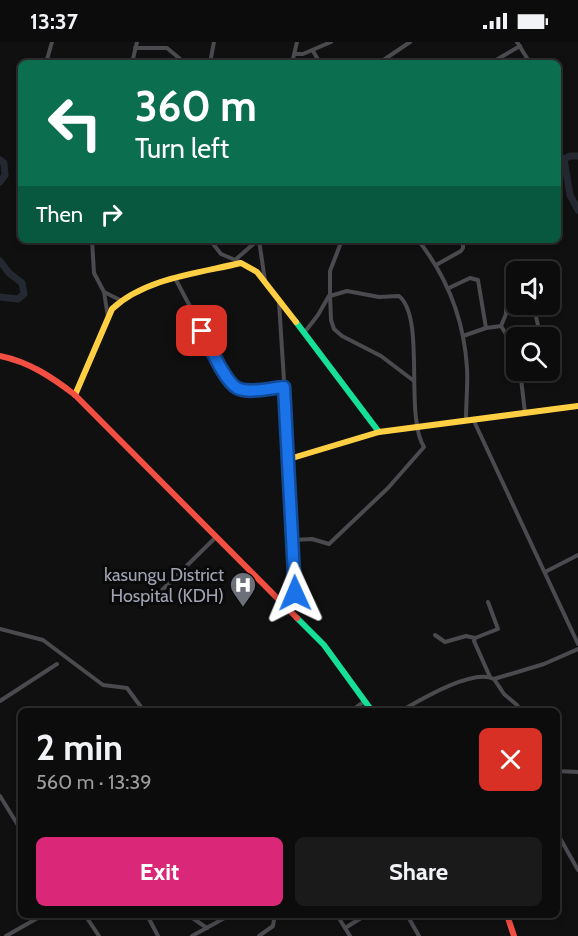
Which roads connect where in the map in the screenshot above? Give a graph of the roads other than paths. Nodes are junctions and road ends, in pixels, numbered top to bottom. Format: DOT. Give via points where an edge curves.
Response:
graph roads {
  1 [pos="52,42"];
  2 [pos="137,42"];
  3 [pos="213,42"];
  4 [pos="297,42"];
  5 [pos="331,42"];
  6 [pos="410,42"];
  7 [pos="519,44"];
  8 [pos="135,48"];
  9 [pos="314,51"];
  10 [pos="295,54"];
  11 [pos="47,60"];
  12 [pos="133,60"];
  13 [pos="181,60"];
  14 [pos="210,60"];
  15 [pos="293,60"];
  16 [pos="318,60"];
  17 [pos="383,60"];
  18 [pos="495,60"];
  19 [pos="528,60"];
  20 [pos="92,243"];
  21 [pos="212,243"];
  22 [pos="256,243"];
  23 [pos="259,243"];
  24 [pos="341,243"];
  25 [pos="420,243"];
  26 [pos="463,243"];
  27 [pos="238,262"];
  28 [pos="436,265"];
  29 [pos="176,280"];
  30 [pos="265,281"];
  31 [pos="449,288"];
  32 [pos="104,291"];
  33 [pos="330,295"];
  34 [pos="120,300"];
  35 [pos="279,300"];
  36 [pos="506,314"];
  37 [pos="109,318"];
  38 [pos="501,326"];
  39 [pos="486,328"];
  40 [pos="303,333"];
  41 [pos="506,334"];
  42 [pos="463,336"];
  43 [pos="0,356"];
  44 [pos="414,381"];
  45 [pos="521,381"];
  46 [pos="284,387"];
  47 [pos="75,395"];
  48 [pos="578,406"];
  49 [pos="525,413"];
  50 [pos="469,419"];
  51 [pos="417,426"];
  52 [pos="379,432"];
  53 [pos="289,459"];
  54 [pos="216,537"];
  55 [pos="292,540"];
  56 [pos="578,555"];
  57 [pos="545,572"];
  58 [pos="153,598"];
  59 [pos="488,602"];
  60 [pos="286,606"];
  61 [pos="0,629"];
  62 [pos="435,635"];
  63 [pos="475,638"];
  64 [pos="578,644"];
  65 [pos="578,649"];
  66 [pos="57,664"];
  67 [pos="492,678"];
  68 [pos="0,701"];
  69 [pos="365,701"];
  70 [pos="142,708"];
  71 [pos="355,708"];
  72 [pos="370,708"];
  73 [pos="406,708"];
  74 [pos="519,708"];
  75 [pos="560,771"];
  76 [pos="577,773"];
  77 [pos="0,796"];
  78 [pos="18,825"];
  79 [pos="560,838"];
  80 [pos="578,870"];
  81 [pos="39,918"];
  82 [pos="87,918"];
  83 [pos="149,918"];
  84 [pos="192,918"];
  85 [pos="224,918"];
  86 [pos="273,918"];
  87 [pos="339,918"];
  88 [pos="361,918"];
  89 [pos="409,918"];
  90 [pos="508,918"];
  91 [pos="345,927"];
  92 [pos="207,928"];
  93 [pos="6,936"];
  94 [pos="99,936"];
  95 [pos="158,936"];
  96 [pos="192,936"];
  97 [pos="259,936"];
  98 [pos="350,936"];
  99 [pos="419,936"];
  100 [pos="514,936"];
  1 -- 11 [label="street"];
  2 -- 8 [label="street"];
  3 -- 14 [label="street"];
  4 -- 10 [label="street"];
  5 -- 9 [label="street"];
  6 -- 17 [label="street"];
  7 -- 18 [label="street"];
  7 -- 19 [label="street"];
  8 -- 12 [label="street"];
  8 -- 13 [label="street" via="167,48"];
  9 -- 10 [label="street"];
  9 -- 16 [label="street"];
  10 -- 15 [label="street"];
  20 -- 32 [label="street" via="94,273"];
  21 -- 27 [label="street" via="221,254"];
  22 -- 27 [label="street"];
  23 -- 30 [label="street"];
  24 -- 33 [label="street" via="330,272"];
  25 -- 28 [label="street"];
  26 -- 28 [label="street" via="461,251"];
  27 -- 29 [label="main road"];
  27 -- 30 [label="main road"];
  28 -- 31 [label="street"];
  29 -- 34 [label="main road"];
  29 -- 46 [label="street" via="229,380 237,388"];
  30 -- 35 [label="main road"];
  31 -- 39 [label="street" via="470,278 478,280"];
  31 -- 42 [label="street"];
  32 -- 34 [label="street"];
  32 -- 37 [label="street"];
  33 -- 40 [label="street"];
  33 -- 44 [label="street" via="334,329"];
  33 -- 44 [label="street" via="347,291 402,298 410,320"];
  34 -- 37 [label="main road"];
  35 -- 40 [label="main road"];
  35 -- 46 [label="street"];
  36 -- 38 [label="street"];
  37 -- 47 [label="main road"];
  38 -- 39 [label="street"];
  38 -- 41 [label="street"];
  39 -- 42 [label="street"];
  40 -- 52 [label="main road"];
  42 -- 50 [label="street"];
  43 -- 47 [label="main road" via="35,367"];
  44 -- 51 [label="street"];
  45 -- 49 [label="street"];
  46 -- 53 [label="street"];
  47 -- 54 [label="main road"];
  48 -- 49 [label="main road"];
  49 -- 50 [label="main road"];
  50 -- 51 [label="main road"];
  50 -- 57 [label="street"];
  51 -- 52 [label="main road"];
  51 -- 55 [label="street" via="424,447 333,540"];
  52 -- 53 [label="main road"];
  53 -- 55 [label="main road"];
  54 -- 58 [label="street"];
  54 -- 60 [label="main road"];
  55 -- 60 [label="main road" via="296,589"];
  56 -- 57 [label="street"];
  57 -- 64 [label="street"];
  59 -- 63 [label="street" via="498,628"];
  60 -- 69 [label="main road" via="329,651"];
  61 -- 70 [label="street" via="43,640 103,685 127,688"];
  62 -- 63 [label="street" via="445,642 466,636"];
  63 -- 67 [label="street"];
  65 -- 67 [label="street" via="544,664"];
  66 -- 68 [label="street"];
  67 -- 73 [label="street" via="455,683"];
  67 -- 74 [label="street"];
  69 -- 71 [label="street"];
  69 -- 72 [label="main road"];
  75 -- 76 [label="street"];
  77 -- 78 [label="street"];
  79 -- 80 [label="street"];
  81 -- 93 [label="street"];
  82 -- 94 [label="street"];
  83 -- 95 [label="street"];
  84 -- 92 [label="street"];
  85 -- 92 [label="street"];
  86 -- 97 [label="street" via="273,926"];
  87 -- 91 [label="street"];
  88 -- 91 [label="street"];
  89 -- 99 [label="street"];
  90 -- 100 [label="main road"];
  91 -- 98 [label="street"];
  92 -- 96 [label="street"];
}
